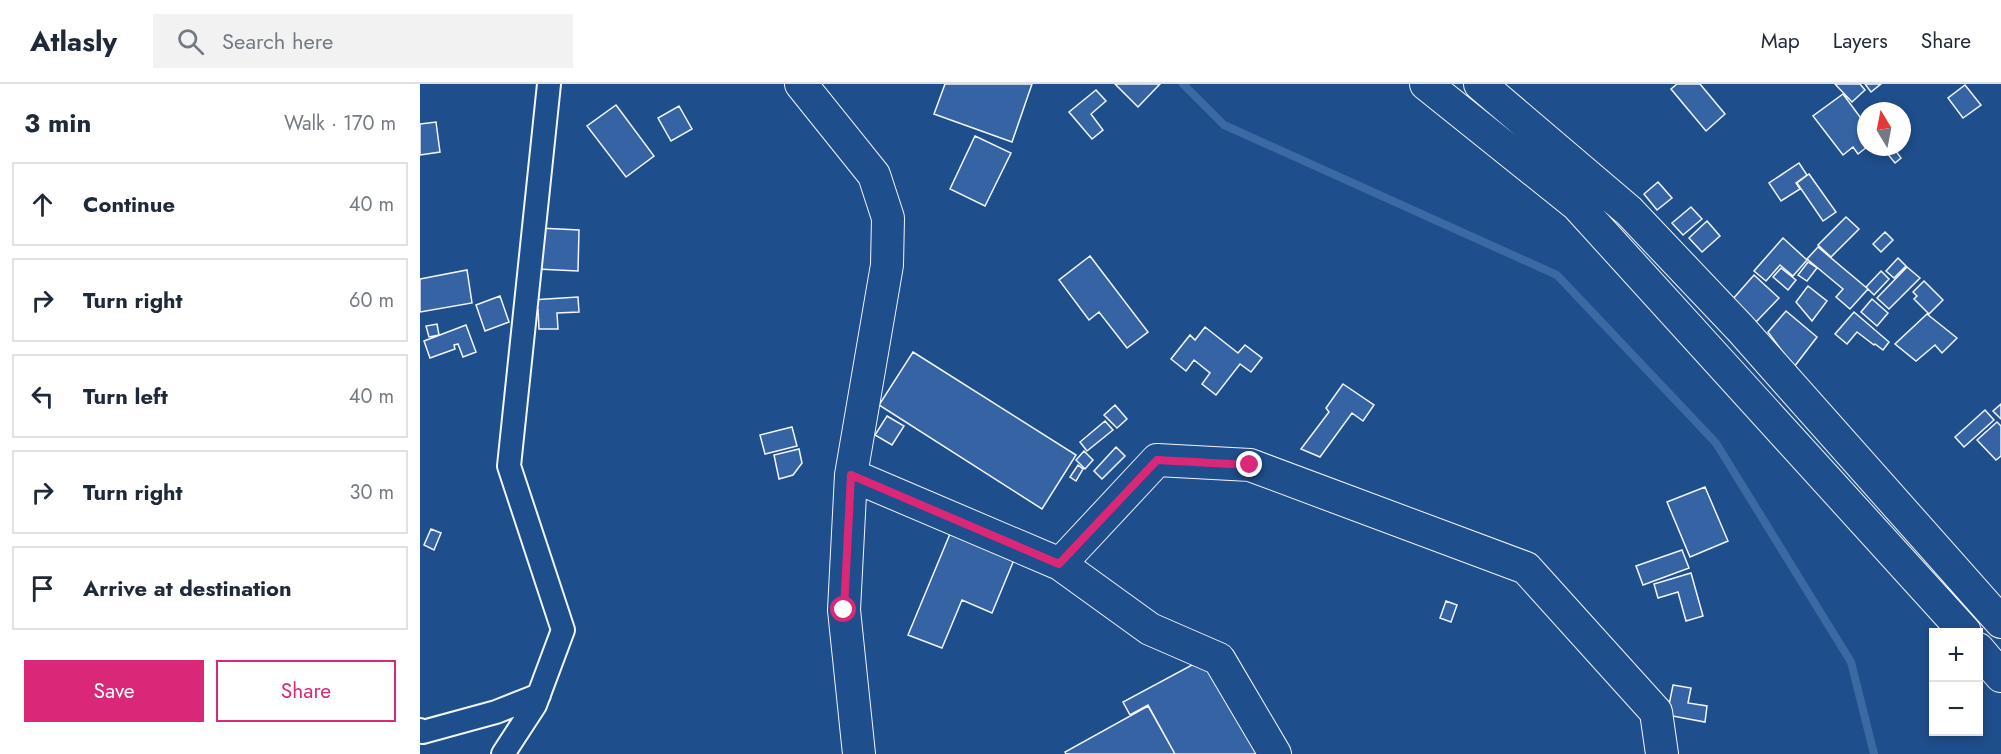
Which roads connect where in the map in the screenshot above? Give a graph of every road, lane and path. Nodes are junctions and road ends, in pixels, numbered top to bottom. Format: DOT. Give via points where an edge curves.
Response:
graph roads {
  1 [pos="549,84"];
  2 [pos="801,84"];
  3 [pos="1426,84"];
  4 [pos="1480,84"];
  5 [pos="851,475"];
  6 [pos="1059,564"];
  7 [pos="2001,622"];
  8 [pos="1960,628"];
  9 [pos="1983,655"];
  10 [pos="2001,676"];
  11 [pos="539,695"];
  12 [pos="420,730"];
  13 [pos="503,754"];
  14 [pos="859,754"];
  15 [pos="1275,754"];
  16 [pos="1662,754"];
  1 -- 11 [label="street" via="509,466 563,630"];
  2 -- 5 [label="street" via="874,175 888,218 887,266"];
  3 -- 8 [label="street" via="1577,205"];
  4 -- 7 [label="street" via="1629,211 1740,328"];
  5 -- 6 [label="street"];
  5 -- 14 [label="street" via="844,610"];
  6 -- 15 [label="street" via="1150,629 1219,659"];
  6 -- 16 [label="street" via="1157,460 1250,465 1526,568 1656,712"];
  9 -- 10 [label="street"];
  11 -- 12 [label="street" via="496,712"];
  11 -- 13 [label="street"];
}
